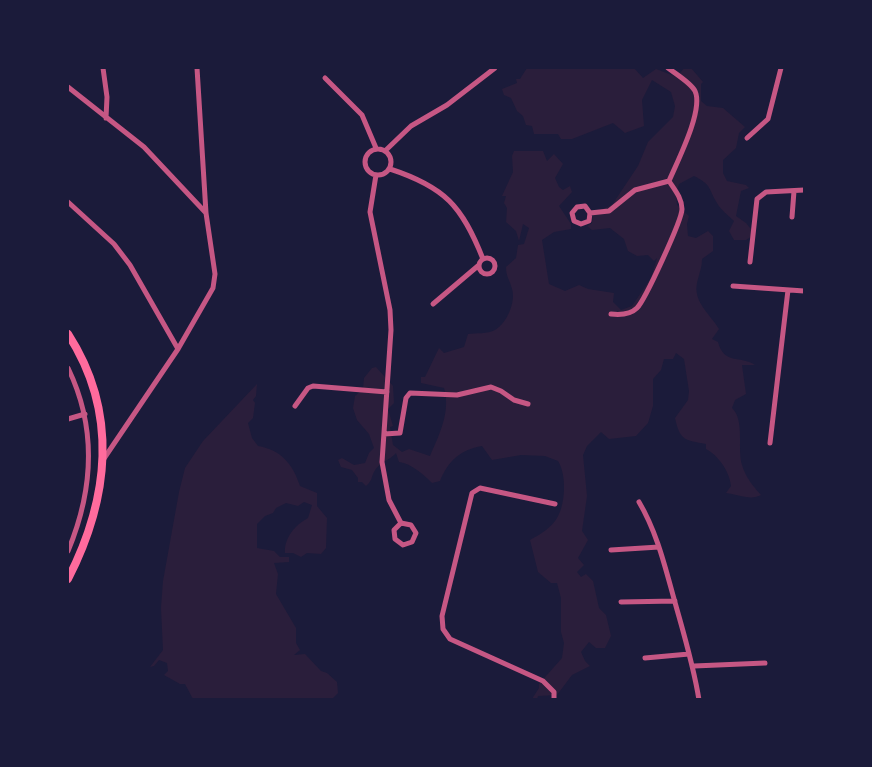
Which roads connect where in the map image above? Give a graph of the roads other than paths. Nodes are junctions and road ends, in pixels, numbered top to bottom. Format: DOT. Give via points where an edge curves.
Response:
graph roads {
  1 [pos="103,68"];
  2 [pos="197,68"];
  3 [pos="495,68"];
  4 [pos="668,68"];
  5 [pos="781,68"];
  6 [pos="325,78"];
  7 [pos="68,87"];
  8 [pos="106,118"];
  9 [pos="747,138"];
  10 [pos="376,148"];
  11 [pos="386,150"];
  12 [pos="390,169"];
  13 [pos="376,175"];
  14 [pos="669,180"];
  15 [pos="804,190"];
  16 [pos="794,191"];
  17 [pos="68,202"];
  18 [pos="206,213"];
  19 [pos="590,213"];
  20 [pos="792,218"];
  21 [pos="750,262"];
  22 [pos="732,286"];
  23 [pos="788,290"];
  24 [pos="804,291"];
  25 [pos="433,304"];
  26 [pos="611,314"];
  27 [pos="68,334"];
  28 [pos="178,349"];
  29 [pos="68,368"];
  30 [pos="387,392"];
  31 [pos="528,404"];
  32 [pos="295,406"];
  33 [pos="84,414"];
  34 [pos="68,419"];
  35 [pos="384,434"];
  36 [pos="770,442"];
  37 [pos="103,460"];
  38 [pos="639,502"];
  39 [pos="555,504"];
  40 [pos="401,523"];
  41 [pos="658,546"];
  42 [pos="611,550"];
  43 [pos="68,551"];
  44 [pos="68,580"];
  45 [pos="675,601"];
  46 [pos="621,602"];
  47 [pos="690,654"];
  48 [pos="645,658"];
  49 [pos="765,663"];
  50 [pos="694,666"];
  51 [pos="554,700"];
  52 [pos="699,700"];
  1 -- 8 [label="street" via="108,97"];
  2 -- 18 [label="street"];
  3 -- 11 [label="street" via="447,105 412,126"];
  4 -- 14 [label="street" via="695,90 697,101 695,116"];
  5 -- 9 [label="street" via="768,119"];
  6 -- 10 [label="street" via="362,115"];
  7 -- 8 [label="street"];
  8 -- 18 [label="street" via="144,147"];
  10 -- 11 [label="street"];
  10 -- 13 [label="street" via="368,153 365,162 368,170"];
  11 -- 12 [label="street" via="391,156"];
  12 -- 13 [label="street" via="385,174"];
  12 -- 25 [label="street" via="417,178 455,205 463,215 481,262"];
  13 -- 30 [label="street" via="370,212 390,310"];
  14 -- 19 [label="street" via="635,190 609,211"];
  14 -- 26 [label="street" via="682,202 682,212 668,248 637,308 621,315"];
  15 -- 16 [label="street"];
  16 -- 20 [label="street"];
  16 -- 21 [label="street" via="766,192 757,199"];
  17 -- 28 [label="street" via="90,220 130,265"];
  18 -- 28 [label="street" via="215,274 213,288"];
  22 -- 23 [label="street"];
  23 -- 24 [label="street"];
  23 -- 36 [label="street"];
  27 -- 37 [label="main road" via="92,380 98,403"];
  28 -- 37 [label="street"];
  29 -- 33 [label="street"];
  30 -- 32 [label="street" via="313,386"];
  30 -- 35 [label="street"];
  31 -- 35 [label="street" via="491,387 457,395 410,393 406,398 400,433"];
  33 -- 34 [label="street"];
  33 -- 43 [label="street" via="88,445 85,500"];
  35 -- 40 [label="street" via="382,462 385,485"];
  37 -- 44 [label="main road" via="96,510 82,552"];
  38 -- 41 [label="street" via="651,523"];
  39 -- 51 [label="street" via="480,488 472,492 442,616 443,628 450,638 543,681 554,692"];
  40 -- 40 [label="street" via="411,525 416,533 412,542 403,545 395,539 394,530"];
  41 -- 42 [label="street"];
  41 -- 45 [label="street"];
  45 -- 46 [label="street"];
  45 -- 47 [label="street"];
  47 -- 48 [label="street"];
  47 -- 50 [label="street"];
  49 -- 50 [label="street"];
  50 -- 52 [label="street"];
}
